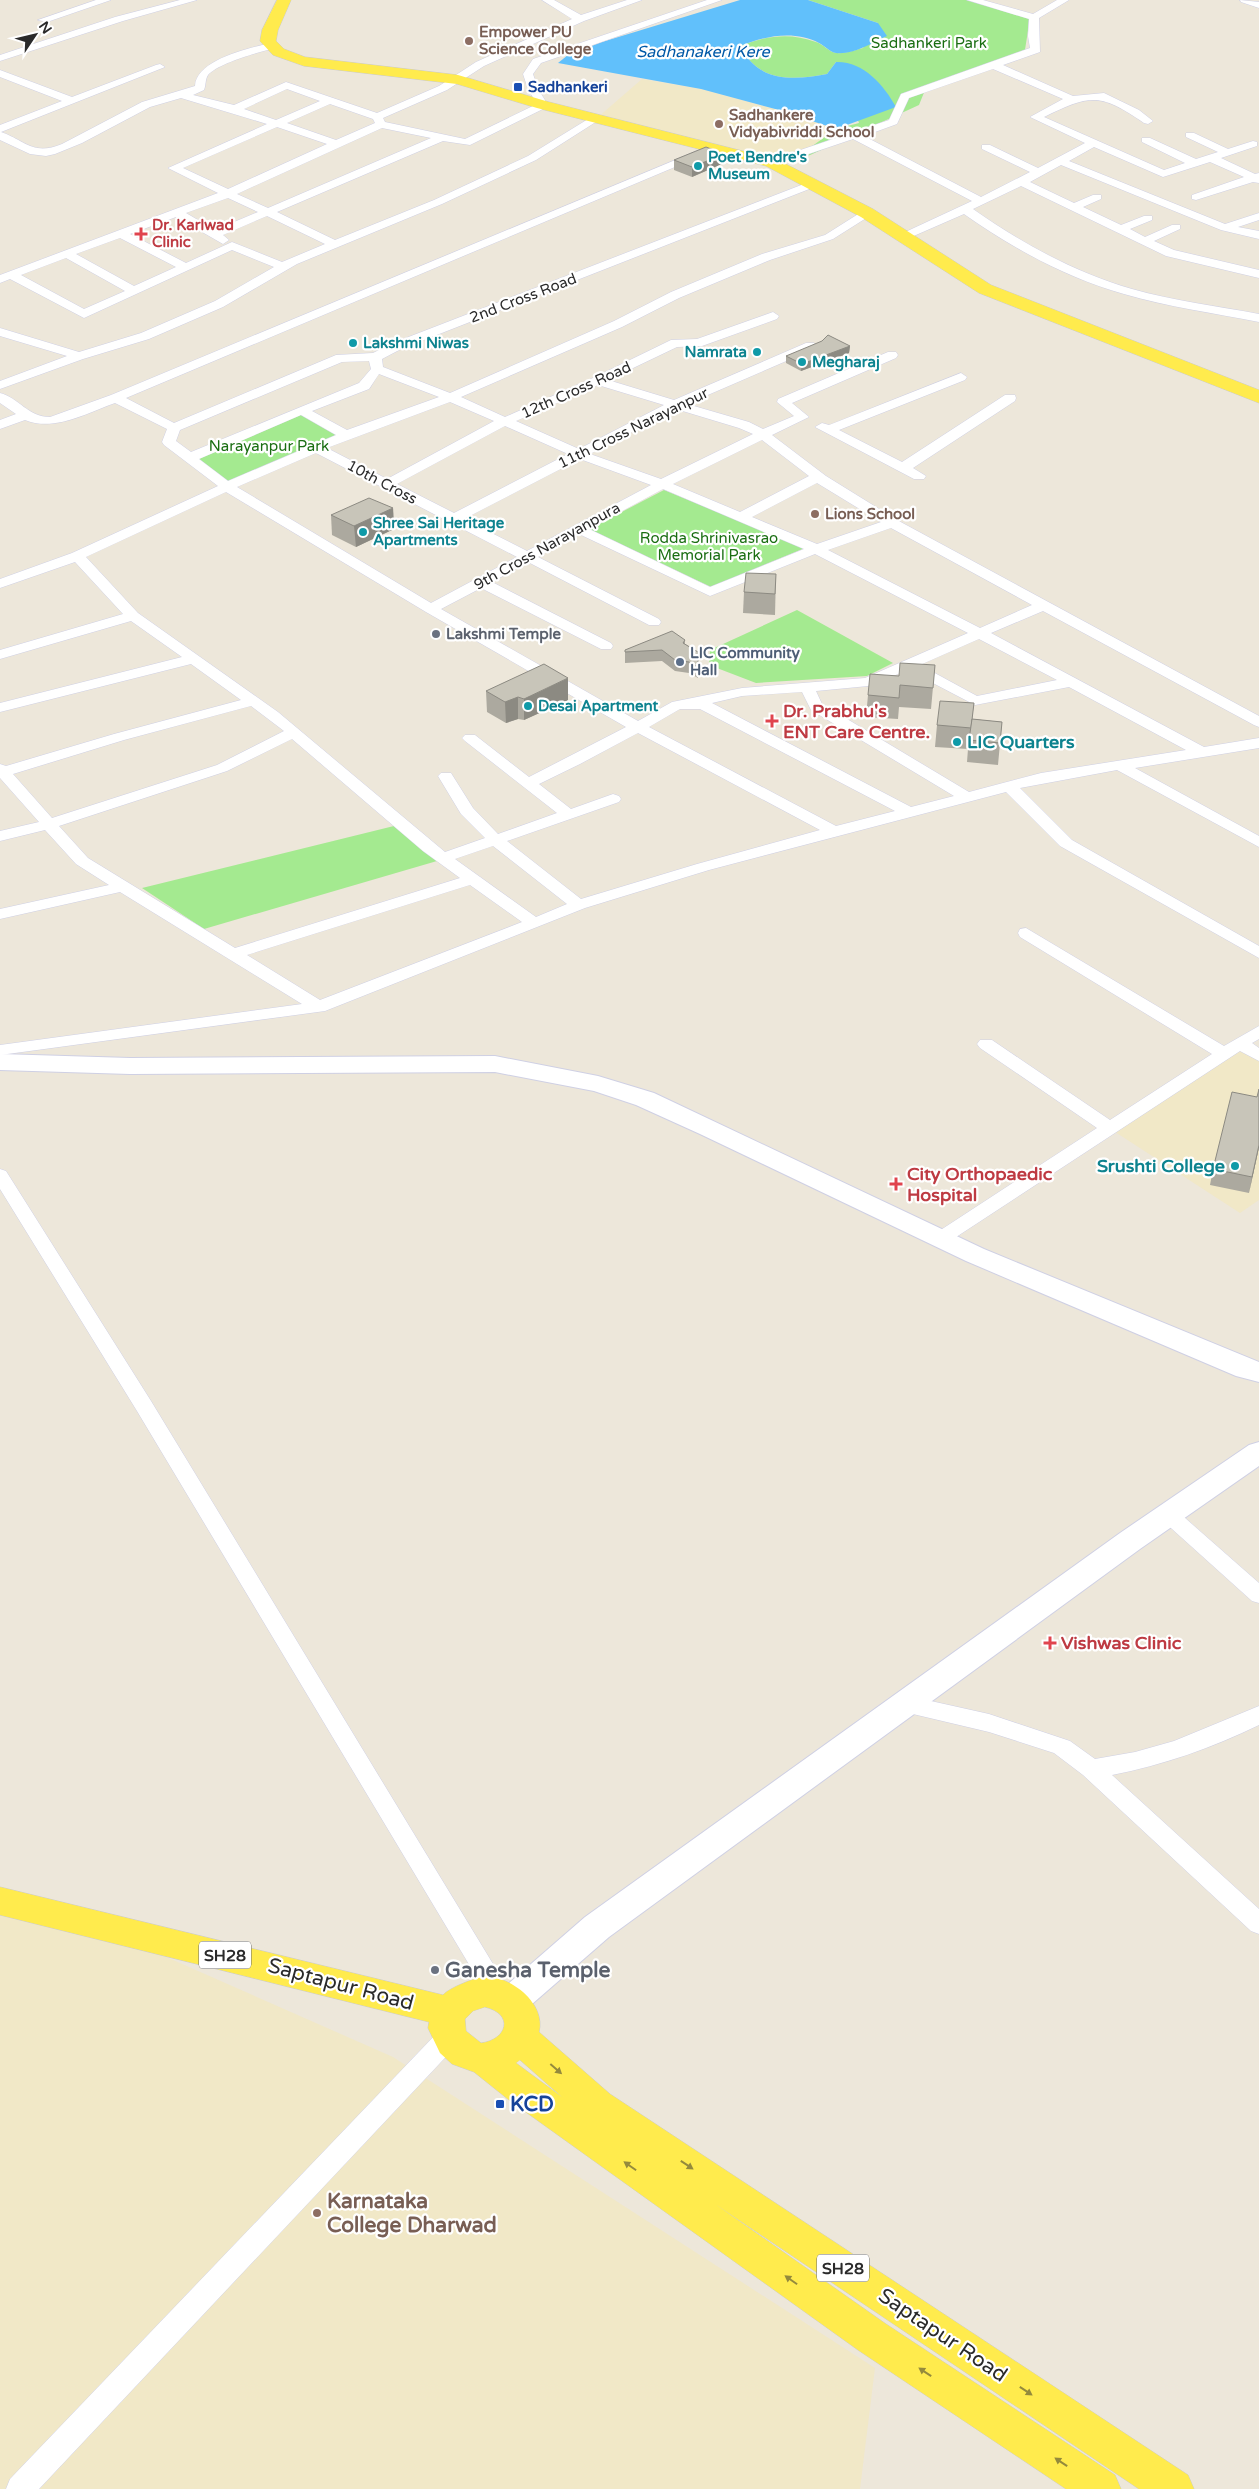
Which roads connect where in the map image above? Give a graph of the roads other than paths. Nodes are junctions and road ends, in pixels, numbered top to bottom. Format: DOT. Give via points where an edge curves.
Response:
graph roads {
  1 [pos="106,0"];
  2 [pos="192,0"];
  3 [pos="284,0"];
  4 [pos="636,0"];
  5 [pos="717,0"];
  6 [pos="972,0"];
  7 [pos="1064,0"];
  8 [pos="1245,0"];
  9 [pos="553,1"];
  10 [pos="176,2"];
  11 [pos="116,4"];
  12 [pos="1259,5"];
  13 [pos="136,15"];
  14 [pos="1034,17"];
  15 [pos="580,19"];
  16 [pos="43,20"];
  17 [pos="271,46"];
  18 [pos="0,58"];
  19 [pos="993,65"];
  20 [pos="160,67"];
  21 [pos="0,73"];
  22 [pos="458,80"];
  23 [pos="181,95"];
  24 [pos="1072,99"];
  25 [pos="1128,99"];
  26 [pos="72,101"];
  27 [pos="328,101"];
  28 [pos="1111,104"];
  29 [pos="543,105"];
  30 [pos="235,109"];
  31 [pos="597,118"];
  32 [pos="379,120"];
  33 [pos="1148,121"];
  34 [pos="280,123"];
  35 [pos="0,129"];
  36 [pos="0,135"];
  37 [pos="854,135"];
  38 [pos="1190,135"];
  39 [pos="440,138"];
  40 [pos="1146,140"];
  41 [pos="1094,143"];
  42 [pos="337,144"];
  43 [pos="1253,144"];
  44 [pos="986,147"];
  45 [pos="712,148"];
  46 [pos="1227,152"];
  47 [pos="1211,158"];
  48 [pos="1060,160"];
  49 [pos="772,163"];
  50 [pos="1194,163"];
  51 [pos="1038,172"];
  52 [pos="1257,178"];
  53 [pos="1022,182"];
  54 [pos="813,184"];
  55 [pos="227,194"];
  56 [pos="1098,197"];
  57 [pos="1196,197"];
  58 [pos="980,201"];
  59 [pos="1074,206"];
  60 [pos="964,208"];
  61 [pos="177,213"];
  62 [pos="266,213"];
  63 [pos="867,213"];
  64 [pos="1259,216"];
  65 [pos="1148,218"];
  66 [pos="1176,227"];
  67 [pos="1225,228"];
  68 [pos="1121,229"];
  69 [pos="121,234"];
  70 [pos="213,235"];
  71 [pos="1259,235"];
  72 [pos="905,236"];
  73 [pos="1145,241"];
  74 [pos="335,244"];
  75 [pos="232,246"];
  76 [pos="67,254"];
  77 [pos="185,267"];
  78 [pos="284,267"];
  79 [pos="1259,274"];
  80 [pos="5,277"];
  81 [pos="134,291"];
  82 [pos="772,316"];
  83 [pos="1259,318"];
  84 [pos="0,332"];
  85 [pos="817,343"];
  86 [pos="892,355"];
  87 [pos="79,356"];
  88 [pos="376,363"];
  89 [pos="961,377"];
  90 [pos="598,381"];
  91 [pos="0,385"];
  92 [pos="0,397"];
  93 [pos="450,397"];
  94 [pos="1259,397"];
  95 [pos="116,398"];
  96 [pos="1010,398"];
  97 [pos="676,404"];
  98 [pos="302,410"];
  99 [pos="25,415"];
  100 [pos="804,417"];
  101 [pos="504,422"];
  102 [pos="0,425"];
  103 [pos="174,428"];
  104 [pos="828,430"];
  105 [pos="763,434"];
  106 [pos="346,436"];
  107 [pos="318,448"];
  108 [pos="579,454"];
  109 [pos="191,457"];
  110 [pos="903,468"];
  111 [pos="919,476"];
  112 [pos="818,477"];
  113 [pos="387,484"];
  114 [pos="662,484"];
  115 [pos="227,486"];
  116 [pos="741,517"];
  117 [pos="453,519"];
  118 [pos="892,524"];
  119 [pos="578,529"];
  120 [pos="816,549"];
  121 [pos="77,556"];
  122 [pos="527,557"];
  123 [pos="755,572"];
  124 [pos="481,582"];
  125 [pos="0,584"];
  126 [pos="1044,605"];
  127 [pos="431,609"];
  128 [pos="133,616"];
  129 [pos="654,622"];
  130 [pos="980,633"];
  131 [pos="606,646"];
  132 [pos="0,655"];
  133 [pos="193,659"];
  134 [pos="909,664"];
  135 [pos="1070,682"];
  136 [pos="807,687"];
  137 [pos="253,701"];
  138 [pos="677,705"];
  139 [pos="0,708"];
  140 [pos="1259,722"];
  141 [pos="638,728"];
  142 [pos="294,732"];
  143 [pos="470,738"];
  144 [pos="1258,744"];
  145 [pos="1201,752"];
  146 [pos="1119,765"];
  147 [pos="2,770"];
  148 [pos="446,776"];
  149 [pos="528,783"];
  150 [pos="1009,786"];
  151 [pos="967,797"];
  152 [pos="613,799"];
  153 [pos="909,812"];
  154 [pos="569,815"];
  155 [pos="49,824"];
  156 [pos="834,831"];
  157 [pos="0,836"];
  158 [pos="496,840"];
  159 [pos="1259,842"];
  160 [pos="444,858"];
  161 [pos="472,879"];
  162 [pos="124,886"];
  163 [pos="579,905"];
  164 [pos="0,914"];
  165 [pos="534,923"];
  166 [pos="1026,933"];
  167 [pos="1259,952"];
  168 [pos="234,954"];
  169 [pos="319,1007"];
  170 [pos="1259,1031"];
  171 [pos="986,1044"];
  172 [pos="1232,1048"];
  173 [pos="0,1050"];
  174 [pos="1259,1056"];
  175 [pos="0,1062"];
  176 [pos="1109,1128"];
  177 [pos="0,1175"];
  178 [pos="940,1239"];
  179 [pos="1259,1372"];
  180 [pos="1259,1452"];
  181 [pos="1169,1515"];
  182 [pos="1259,1595"];
  183 [pos="904,1704"];
  184 [pos="1259,1715"];
  185 [pos="1091,1769"];
  186 [pos="0,1901"];
  187 [pos="1259,1924"];
  188 [pos="506,1998"];
  189 [pos="449,2025"];
  190 [pos="520,2037"];
  191 [pos="483,2058"];
  192 [pos="20,2489"];
  193 [pos="1101,2489"];
  194 [pos="1174,2489"];
  1 -- 16 [label="street"];
  2 -- 10 [label="street"];
  3 -- 17 [label="main road" via="270,30 268,41"];
  4 -- 15 [label="street"];
  5 -- 29 [label="street" via="537,61 528,74"];
  6 -- 14 [label="street"];
  7 -- 14 [label="street"];
  8 -- 12 [label="street"];
  9 -- 15 [label="street"];
  10 -- 13 [label="street"];
  11 -- 13 [label="street"];
  13 -- 18 [label="street"];
  14 -- 19 [label="street" via="1036,50"];
  15 -- 22 [label="street" via="480,64"];
  17 -- 22 [label="main road" via="304,61"];
  17 -- 23 [label="street" via="204,72 200,88"];
  19 -- 24 [label="street"];
  19 -- 37 [label="street" via="905,96 893,122"];
  20 -- 26 [label="street"];
  21 -- 26 [label="street"];
  22 -- 29 [label="main road"];
  22 -- 32 [label="street"];
  23 -- 30 [label="street"];
  23 -- 36 [label="street" via="139,108 46,153 18,146"];
  24 -- 28 [label="street" via="1100,95"];
  24 -- 41 [label="street" via="1035,117"];
  25 -- 28 [label="street"];
  26 -- 35 [label="street"];
  27 -- 30 [label="street" via="286,85"];
  27 -- 32 [label="street"];
  27 -- 34 [label="street"];
  28 -- 33 [label="street" via="1136,111"];
  29 -- 31 [label="main road"];
  29 -- 39 [label="street" via="466,144"];
  30 -- 34 [label="street"];
  31 -- 45 [label="main road"];
  31 -- 74 [label="street" via="532,158 438,202"];
  32 -- 39 [label="street"];
  32 -- 42 [label="street"];
  34 -- 42 [label="street"];
  34 -- 55 [label="street" via="174,168"];
  37 -- 49 [label="street"];
  37 -- 58 [label="street"];
  38 -- 46 [label="street"];
  39 -- 62 [label="street"];
  40 -- 50 [label="street"];
  41 -- 48 [label="street"];
  41 -- 50 [label="street" via="1163,174"];
  42 -- 55 [label="street"];
  43 -- 46 [label="street"];
  44 -- 51 [label="street"];
  45 -- 49 [label="main road"];
  45 -- 95 [label="street"];
  46 -- 47 [label="street"];
  47 -- 50 [label="street"];
  47 -- 52 [label="street"];
  48 -- 51 [label="street"];
  48 -- 67 [label="street"];
  49 -- 54 [label="main road"];
  51 -- 53 [label="street"];
  52 -- 57 [label="street"];
  53 -- 58 [label="street"];
  53 -- 59 [label="street"];
  54 -- 63 [label="main road"];
  54 -- 88 [label="street, 2nd Cross Road" via="397,346"];
  55 -- 61 [label="street"];
  55 -- 62 [label="street"];
  56 -- 59 [label="street"];
  58 -- 60 [label="street"];
  59 -- 68 [label="street"];
  60 -- 72 [label="street"];
  60 -- 83 [label="street" via="1057,262 1104,283 1128,291"];
  61 -- 69 [label="street"];
  61 -- 70 [label="street"];
  62 -- 70 [label="street"];
  62 -- 74 [label="street"];
  63 -- 72 [label="main road"];
  63 -- 93 [label="street" via="828,237 766,256"];
  64 -- 67 [label="street"];
  65 -- 68 [label="street"];
  66 -- 73 [label="street"];
  67 -- 71 [label="street"];
  68 -- 73 [label="street"];
  69 -- 76 [label="street"];
  69 -- 77 [label="street"];
  70 -- 75 [label="street"];
  72 -- 94 [label="main road" via="985,289"];
  73 -- 79 [label="street" via="1170,253"];
  74 -- 78 [label="street"];
  75 -- 77 [label="street"];
  75 -- 78 [label="street"];
  76 -- 80 [label="street"];
  76 -- 81 [label="street"];
  77 -- 81 [label="street"];
  78 -- 87 [label="street" via="211,308 145,336"];
  80 -- 81 [label="street" via="84,314"];
  82 -- 90 [label="street, 12th Cross Road" via="698,343 675,343"];
  84 -- 87 [label="street"];
  85 -- 97 [label="street, 11th Cross Narayanpur"];
  86 -- 100 [label="street" via="783,402"];
  87 -- 91 [label="street"];
  88 -- 93 [label="street"];
  88 -- 98 [label="street, 2nd Cross Road" via="364,386"];
  88 -- 103 [label="street" via="340,358"];
  89 -- 104 [label="street"];
  90 -- 97 [label="street"];
  90 -- 101 [label="street, 12th Cross Road"];
  92 -- 99 [label="street"];
  93 -- 101 [label="street"];
  93 -- 106 [label="street"];
  95 -- 99 [label="street" via="51,421 39,421"];
  95 -- 103 [label="street"];
  96 -- 110 [label="street"];
  97 -- 105 [label="street"];
  97 -- 108 [label="street, 11th Cross Narayanpur"];
  98 -- 106 [label="street"];
  98 -- 109 [label="street"];
  99 -- 102 [label="street"];
  100 -- 104 [label="street"];
  100 -- 105 [label="street"];
  101 -- 108 [label="street"];
  101 -- 113 [label="street, 12th Cross Road"];
  103 -- 109 [label="street" via="169,442"];
  104 -- 110 [label="street"];
  105 -- 112 [label="street"];
  105 -- 114 [label="street, 9th Cross Narayanpura"];
  106 -- 107 [label="street"];
  107 -- 113 [label="street, 10th Cross"];
  107 -- 115 [label="street"];
  108 -- 114 [label="street"];
  108 -- 117 [label="street, 11th Cross Narayanpur"];
  109 -- 115 [label="street"];
  110 -- 111 [label="street"];
  112 -- 116 [label="street"];
  112 -- 118 [label="street"];
  113 -- 117 [label="street, 10th Cross"];
  114 -- 116 [label="street"];
  114 -- 119 [label="street, 9th Cross Narayanpura"];
  115 -- 121 [label="street"];
  115 -- 127 [label="street"];
  116 -- 120 [label="street"];
  117 -- 122 [label="street, 10th Cross"];
  118 -- 120 [label="street"];
  118 -- 126 [label="street"];
  119 -- 122 [label="street, 9th Cross Narayanpura"];
  119 -- 123 [label="street" via="710,592"];
  120 -- 123 [label="street"];
  120 -- 130 [label="street"];
  121 -- 125 [label="street"];
  121 -- 128 [label="street"];
  122 -- 124 [label="street, 9th Cross Narayanpura"];
  122 -- 129 [label="street, 10th Cross"];
  124 -- 127 [label="street, 9th Cross Narayanpura"];
  124 -- 131 [label="street"];
  126 -- 130 [label="street"];
  126 -- 140 [label="street"];
  127 -- 141 [label="street"];
  128 -- 132 [label="street"];
  128 -- 133 [label="street"];
  130 -- 134 [label="street"];
  130 -- 135 [label="street"];
  133 -- 137 [label="street"];
  133 -- 139 [label="street"];
  134 -- 135 [label="street" via="975,701"];
  134 -- 136 [label="street" via="868,682"];
  135 -- 145 [label="street"];
  136 -- 138 [label="street" via="742,692"];
  136 -- 151 [label="street" via="816,707"];
  137 -- 142 [label="street"];
  137 -- 147 [label="street"];
  138 -- 141 [label="street"];
  138 -- 153 [label="street" via="703,704 724,713"];
  141 -- 149 [label="street"];
  141 -- 156 [label="street"];
  142 -- 155 [label="street" via="222,768"];
  142 -- 160 [label="street"];
  143 -- 149 [label="street"];
  144 -- 145 [label="street"];
  145 -- 146 [label="street"];
  146 -- 150 [label="street"];
  146 -- 159 [label="street"];
  147 -- 155 [label="street"];
  148 -- 158 [label="street" via="467,811"];
  149 -- 154 [label="street"];
  150 -- 151 [label="street"];
  150 -- 167 [label="street" via="1066,843"];
  151 -- 153 [label="street"];
  152 -- 154 [label="street"];
  153 -- 156 [label="street"];
  154 -- 158 [label="street"];
  155 -- 157 [label="street"];
  155 -- 162 [label="street" via="82,860"];
  156 -- 163 [label="street"];
  158 -- 160 [label="street"];
  158 -- 163 [label="street"];
  160 -- 161 [label="street"];
  161 -- 165 [label="street"];
  161 -- 168 [label="street"];
  162 -- 164 [label="street"];
  162 -- 168 [label="street"];
  163 -- 165 [label="street"];
  165 -- 169 [label="street"];
  166 -- 172 [label="street"];
  168 -- 169 [label="street"];
  169 -- 173 [label="street"];
  170 -- 172 [label="street"];
  171 -- 176 [label="street"];
  172 -- 174 [label="street"];
  172 -- 176 [label="street"];
  175 -- 178 [label="street" via="130,1066 494,1064 598,1084 645,1099"];
  176 -- 178 [label="street"];
  177 -- 188 [label="street" via="103,1336 285,1640"];
  178 -- 179 [label="street"];
  180 -- 181 [label="street"];
  181 -- 182 [label="street"];
  181 -- 183 [label="street"];
  183 -- 185 [label="street" via="989,1723 1062,1747"];
  183 -- 188 [label="street" via="597,1927"];
  184 -- 185 [label="street" via="1226,1732 1119,1765"];
  185 -- 187 [label="street"];
  186 -- 189 [label="main road, Saptapur Road / SH28" via="244,1959"];
  188 -- 189 [label="main road" via="485,1992 470,1994 458,2002"];
  188 -- 190 [label="main road" via="520,2012"];
  189 -- 191 [label="main road" via="456,2049 468,2056"];
  189 -- 192 [label="street"];
  190 -- 191 [label="main road" via="498,2056"];
  190 -- 194 [label="main road, Saptapur Road / SH28, one-way" via="597,2104"];
  193 -- 191 [label="main road, SH28, one-way" via="872,2337"];
}
